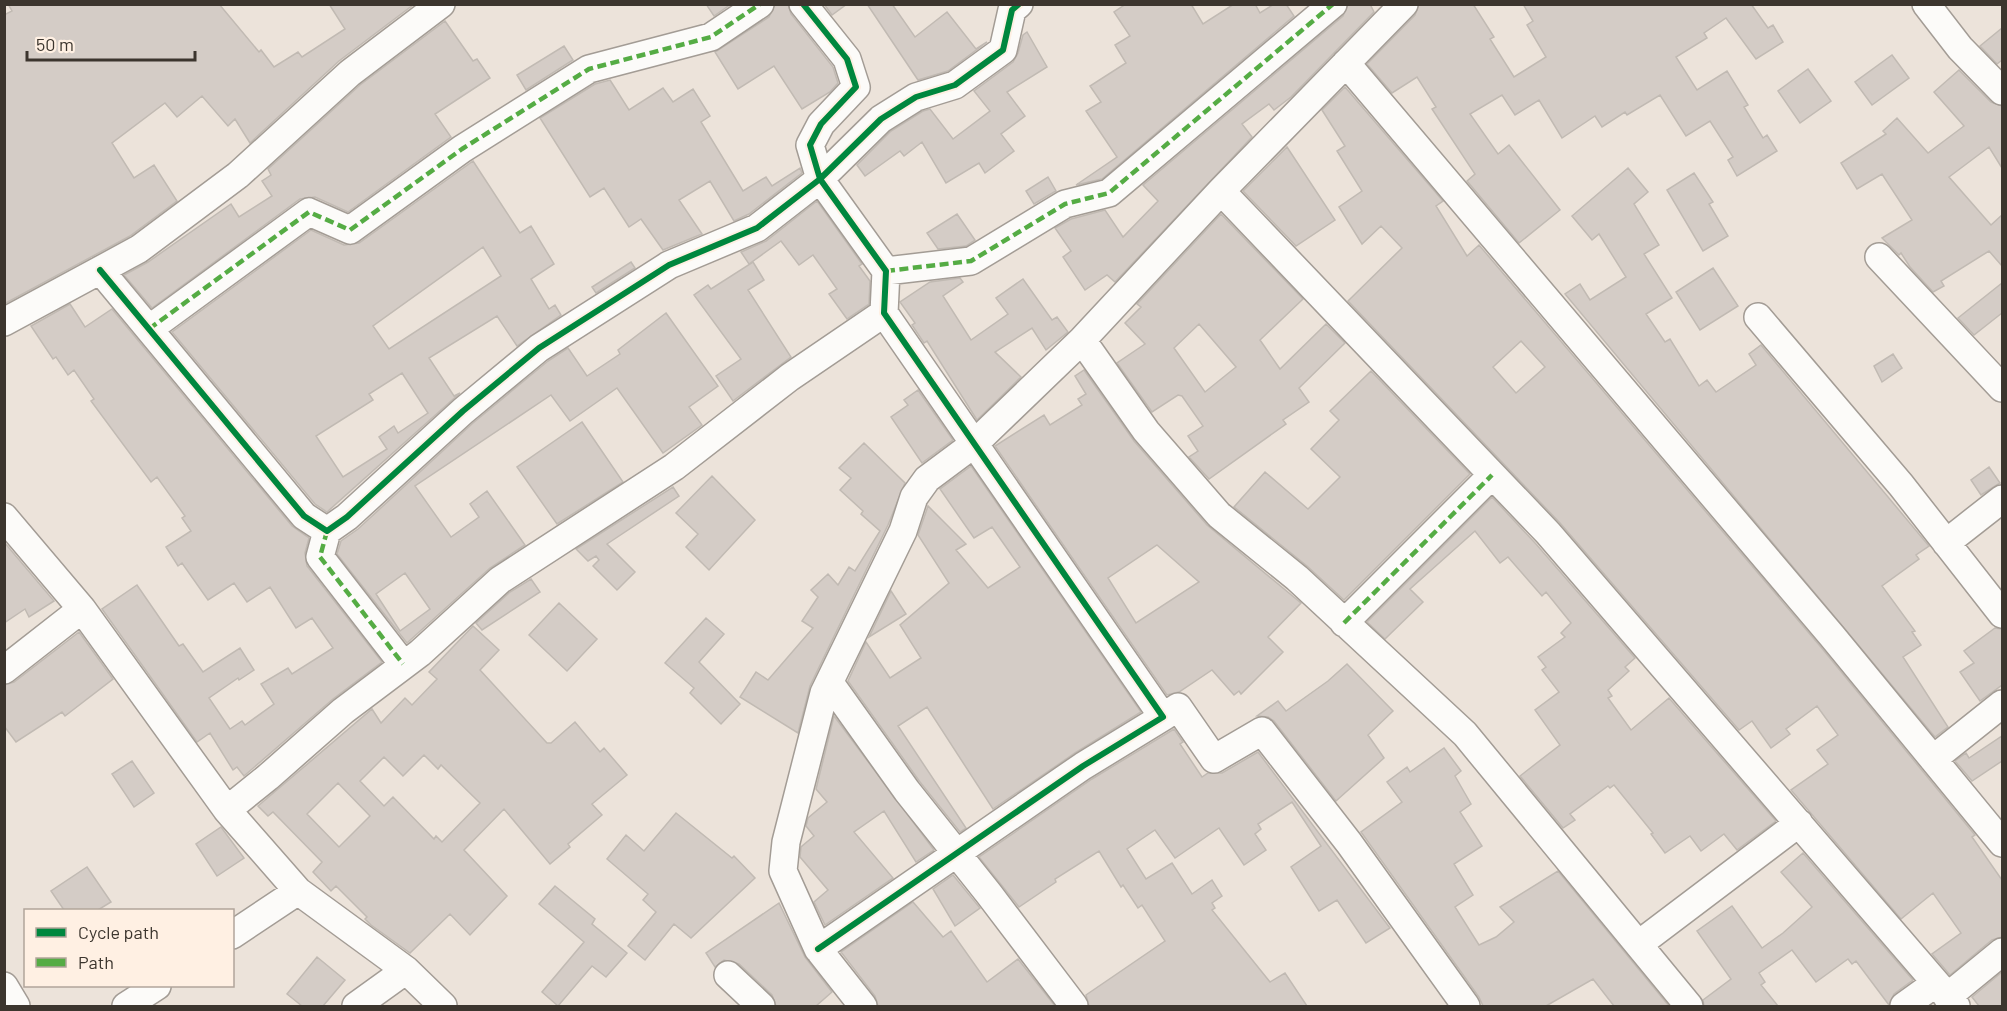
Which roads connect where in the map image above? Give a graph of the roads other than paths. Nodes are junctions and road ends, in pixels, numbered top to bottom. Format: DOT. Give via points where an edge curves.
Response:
graph roads {
  1 [pos="441,4"];
  2 [pos="760,4"];
  3 [pos="803,4"];
  4 [pos="1019,4"];
  5 [pos="1333,4"];
  6 [pos="1404,4"];
  7 [pos="1926,4"];
  8 [pos="1346,63"];
  9 [pos="2002,91"];
  10 [pos="820,179"];
  11 [pos="1221,191"];
  12 [pos="1879,257"];
  13 [pos="100,270"];
  14 [pos="886,271"];
  15 [pos="884,313"];
  16 [pos="1758,317"];
  17 [pos="4,322"];
  18 [pos="149,330"];
  19 [pos="1082,340"];
  20 [pos="2002,388"];
  21 [pos="974,444"];
  22 [pos="1492,475"];
  23 [pos="2002,499"];
  24 [pos="4,517"];
  25 [pos="327,531"];
  26 [pos="1946,543"];
  27 [pos="82,609"];
  28 [pos="2002,614"];
  29 [pos="1344,623"];
  30 [pos="403,664"];
  31 [pos="4,670"];
  32 [pos="830,682"];
  33 [pos="2002,704"];
  34 [pos="1163,717"];
  35 [pos="1933,759"];
  36 [pos="227,810"];
  37 [pos="1799,823"];
  38 [pos="2002,843"];
  39 [pos="957,853"];
  40 [pos="298,891"];
  41 [pos="234,934"];
  42 [pos="1639,944"];
  43 [pos="819,949"];
  44 [pos="2002,952"];
  45 [pos="406,970"];
  46 [pos="728,975"];
  47 [pos="4,986"];
  48 [pos="155,987"];
  49 [pos="1946,995"];
  50 [pos="852,1002"];
  51 [pos="16,1006"];
  52 [pos="126,1006"];
  53 [pos="356,1006"];
  54 [pos="443,1006"];
  55 [pos="761,1006"];
  56 [pos="1074,1006"];
  57 [pos="1466,1006"];
  58 [pos="1689,1006"];
  59 [pos="1904,1006"];
  1 -- 13 [label="street" via="350,73 238,175 139,249"];
  2 -- 18 [label="street" via="711,37 589,69 462,149 350,230 309,212"];
  3 -- 10 [label="street" via="847,59 856,87 821,124 810,145"];
  4 -- 10 [label="street" via="1012,10 1003,50 955,85 916,97 881,119"];
  5 -- 14 [label="street" via="1109,193 1065,204 971,261"];
  6 -- 8 [label="street"];
  7 -- 9 [label="street" via="1960,48"];
  8 -- 11 [label="street"];
  8 -- 35 [label="street"];
  10 -- 14 [label="street"];
  10 -- 25 [label="street" via="757,228 669,265 539,348"];
  11 -- 19 [label="street"];
  11 -- 22 [label="street"];
  12 -- 20 [label="street"];
  13 -- 17 [label="street"];
  13 -- 18 [label="street"];
  14 -- 15 [label="street"];
  15 -- 21 [label="street"];
  15 -- 30 [label="street" via="790,377 674,467 500,580"];
  16 -- 26 [label="street"];
  18 -- 25 [label="street" via="304,516"];
  19 -- 21 [label="street"];
  19 -- 29 [label="street" via="1146,432 1219,515"];
  21 -- 32 [label="street" via="927,479 914,497 903,531"];
  21 -- 34 [label="street"];
  22 -- 29 [label="street"];
  22 -- 37 [label="street" via="1548,533"];
  23 -- 26 [label="street"];
  24 -- 27 [label="street"];
  25 -- 30 [label="street" via="320,557"];
  26 -- 28 [label="street"];
  27 -- 31 [label="street"];
  27 -- 36 [label="street"];
  29 -- 42 [label="street" via="1465,734"];
  30 -- 36 [label="street"];
  32 -- 39 [label="street" via="907,791"];
  32 -- 43 [label="street" via="786,842 783,871"];
  33 -- 35 [label="street"];
  34 -- 39 [label="street" via="1083,766"];
  34 -- 57 [label="street" via="1178,707 1214,759 1262,731 1349,843"];
  35 -- 38 [label="street"];
  36 -- 40 [label="street"];
  37 -- 42 [label="street"];
  37 -- 49 [label="street"];
  39 -- 43 [label="street"];
  39 -- 56 [label="street"];
  40 -- 41 [label="street"];
  40 -- 45 [label="street"];
  42 -- 58 [label="street"];
  43 -- 50 [label="street"];
  44 -- 49 [label="street"];
  45 -- 53 [label="street"];
  45 -- 54 [label="street"];
  46 -- 55 [label="street"];
  47 -- 51 [label="street"];
  48 -- 52 [label="street"];
  49 -- 59 [label="street"];
}
